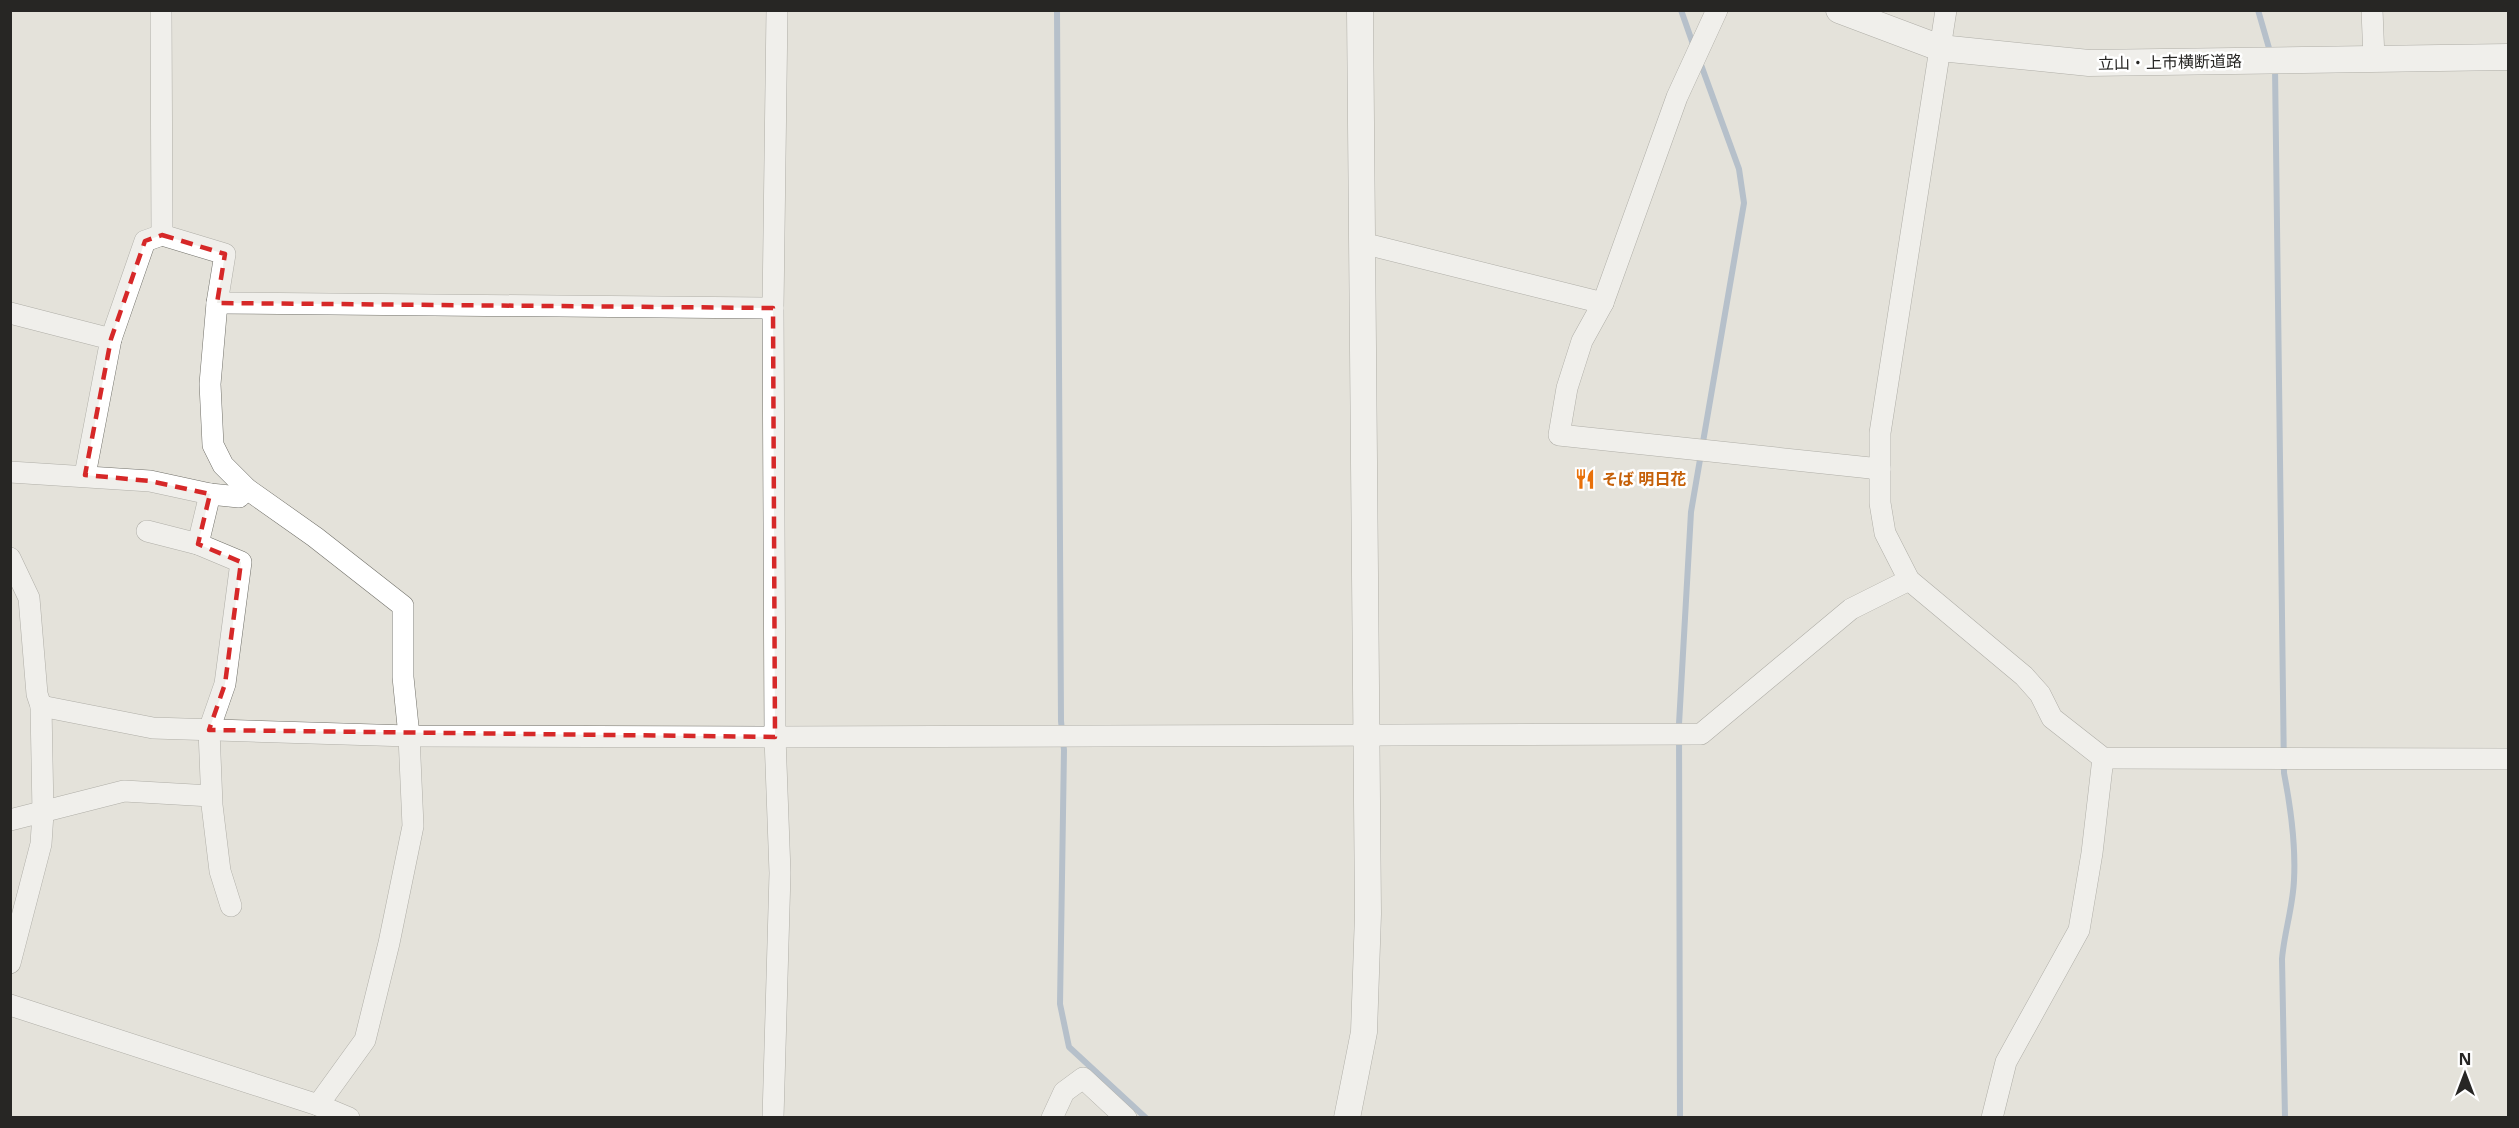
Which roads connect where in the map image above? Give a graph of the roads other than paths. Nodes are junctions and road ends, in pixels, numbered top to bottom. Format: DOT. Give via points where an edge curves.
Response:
graph roads {
  1 [pos="161,10"];
  2 [pos="777,10"];
  3 [pos="1360,10"];
  4 [pos="1717,10"];
  5 [pos="1839,10"];
  6 [pos="1946,10"];
  7 [pos="2372,10"];
  8 [pos="1940,48"];
  9 [pos="2508,57"];
  10 [pos="2374,59"];
  11 [pos="162,235"];
  12 [pos="1362,243"];
  13 [pos="217,303"];
  14 [pos="1603,303"];
  15 [pos="773,308"];
  16 [pos="10,314"];
  17 [pos="111,339"];
  18 [pos="1880,469"];
  19 [pos="10,472"];
  20 [pos="85,476"];
  21 [pos="247,489"];
  22 [pos="210,494"];
  23 [pos="147,531"];
  24 [pos="198,544"];
  25 [pos="10,558"];
  26 [pos="1909,580"];
  27 [pos="41,706"];
  28 [pos="209,730"];
  29 [pos="1367,734"];
  30 [pos="409,736"];
  31 [pos="775,737"];
  32 [pos="2103,758"];
  33 [pos="2508,759"];
  34 [pos="211,796"];
  35 [pos="43,813"];
  36 [pos="10,820"];
  37 [pos="231,906"];
  38 [pos="10,963"];
  39 [pos="10,1005"];
  40 [pos="318,1105"];
  41 [pos="349,1118"];
  42 [pos="773,1118"];
  43 [pos="1052,1118"];
  44 [pos="1126,1118"];
  45 [pos="1347,1118"];
  46 [pos="1992,1118"];
  1 -- 11 [label="street"];
  2 -- 15 [label="street"];
  3 -- 12 [label="street"];
  4 -- 14 [label="street" via="1677,97"];
  5 -- 8 [label="street, 立山・上市横断道路"];
  6 -- 8 [label="street"];
  7 -- 10 [label="street"];
  8 -- 10 [label="street, 立山・上市横断道路" via="2089,63"];
  8 -- 18 [label="street" via="1890,357 1880,433"];
  9 -- 10 [label="street, 立山・上市横断道路"];
  11 -- 13 [label="street" via="225,254"];
  11 -- 17 [label="street" via="145,241"];
  12 -- 14 [label="street"];
  12 -- 29 [label="street"];
  13 -- 15 [label="street"];
  13 -- 21 [label="street" via="210,384 213,445 223,465"];
  14 -- 18 [label="street" via="1582,341 1558,435"];
  15 -- 31 [label="street"];
  16 -- 17 [label="street"];
  17 -- 20 [label="street"];
  18 -- 26 [label="street" via="1885,533"];
  19 -- 20 [label="street"];
  20 -- 22 [label="street" via="150,480"];
  21 -- 22 [label="street" via="239,497"];
  21 -- 30 [label="street" via="403,606 403,677"];
  22 -- 24 [label="street"];
  23 -- 24 [label="street"];
  24 -- 28 [label="street" via="241,562 225,684"];
  25 -- 27 [label="street" via="29,598"];
  26 -- 29 [label="street" via="1851,609 1701,734"];
  26 -- 32 [label="street" via="2024,676 2040,694 2052,718"];
  27 -- 28 [label="street" via="153,728"];
  27 -- 35 [label="street"];
  28 -- 30 [label="street"];
  28 -- 34 [label="street"];
  29 -- 31 [label="street"];
  29 -- 45 [label="street" via="1364,1032"];
  30 -- 31 [label="street"];
  30 -- 40 [label="street" via="413,826 390,943 365,1040"];
  31 -- 42 [label="street" via="780,873"];
  32 -- 33 [label="street"];
  32 -- 46 [label="street" via="2079,930 2006,1062"];
  34 -- 35 [label="street" via="124,790"];
  34 -- 37 [label="street" via="220,871"];
  35 -- 36 [label="street"];
  35 -- 38 [label="street" via="41,844"];
  39 -- 40 [label="street"];
  40 -- 41 [label="street"];
  43 -- 44 [label="street" via="1064,1092 1083,1078"];
}
